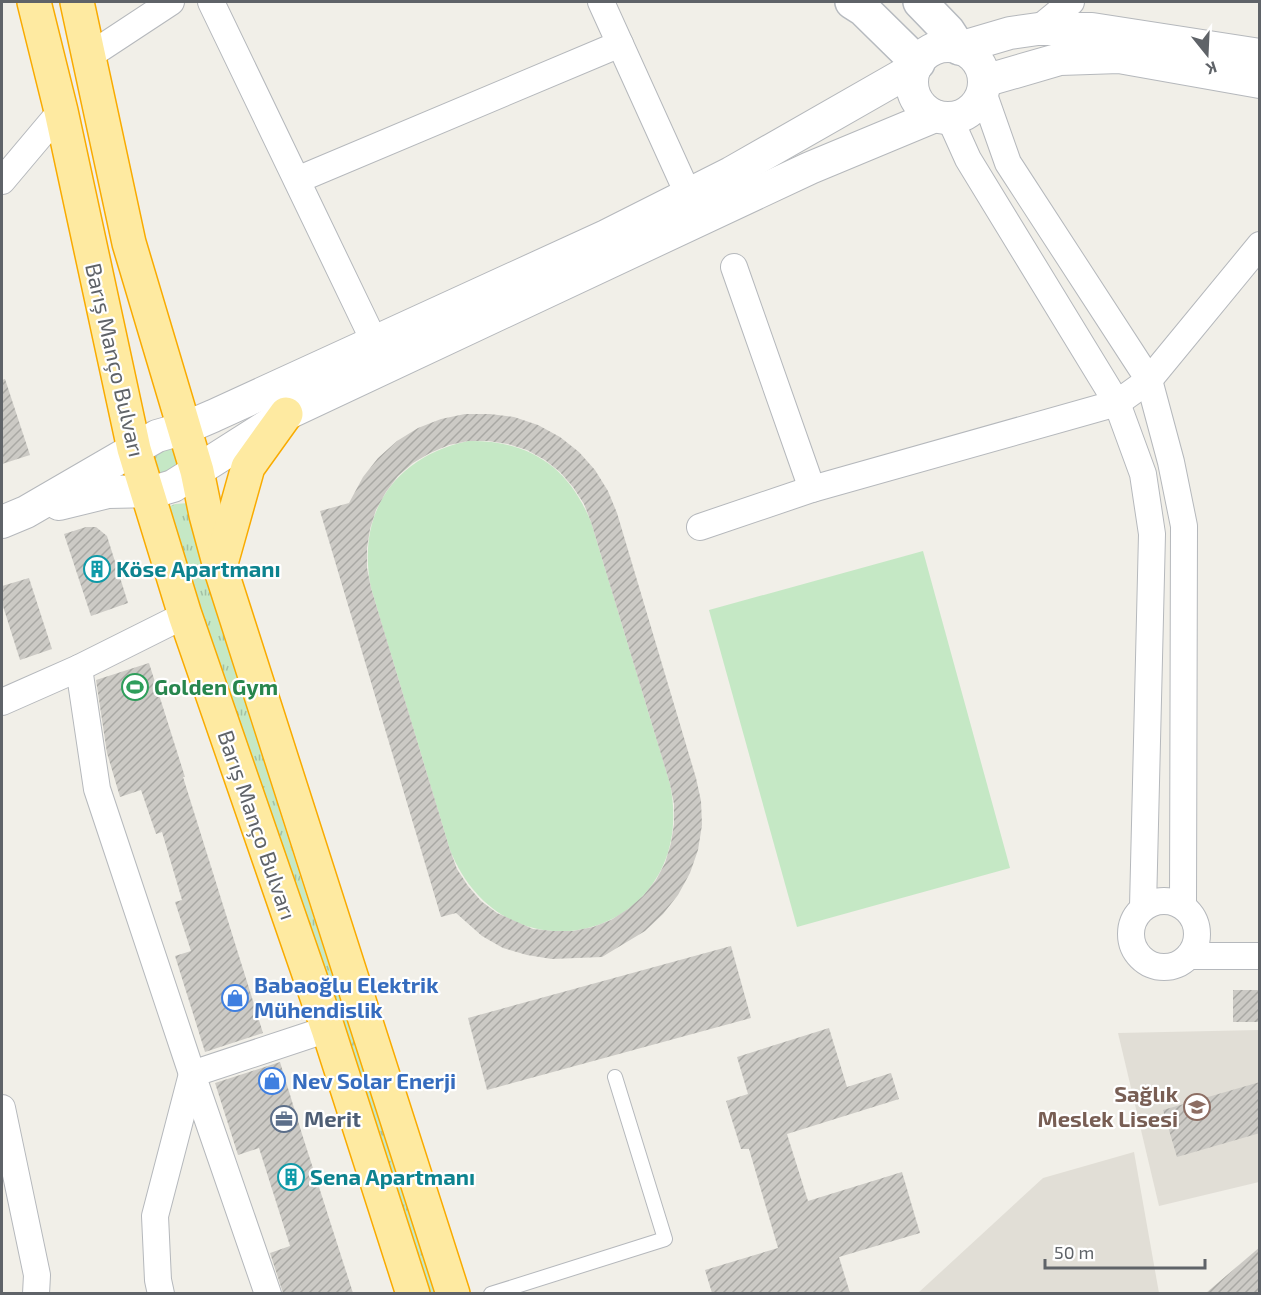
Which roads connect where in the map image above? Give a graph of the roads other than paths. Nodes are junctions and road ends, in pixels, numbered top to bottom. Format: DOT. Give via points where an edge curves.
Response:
graph roads {
  1 [pos="34,2"];
  2 [pos="77,2"];
  3 [pos="171,2"];
  4 [pos="211,2"];
  5 [pos="601,2"];
  6 [pos="852,2"];
  7 [pos="920,2"];
  8 [pos="1071,2"];
  9 [pos="1038,29"];
  10 [pos="620,44"];
  11 [pos="959,48"];
  12 [pos="1260,55"];
  13 [pos="89,56"];
  14 [pos="916,66"];
  15 [pos="1260,82"];
  16 [pos="983,86"];
  17 [pos="61,111"];
  18 [pos="943,117"];
  19 [pos="2,180"];
  20 [pos="297,180"];
  21 [pos="688,194"];
  22 [pos="1260,245"];
  23 [pos="734,267"];
  24 [pos="375,343"];
  25 [pos="1149,380"];
  26 [pos="1117,403"];
  27 [pos="286,414"];
  28 [pos="185,428"];
  29 [pos="134,449"];
  30 [pos="197,471"];
  31 [pos="812,489"];
  32 [pos="147,491"];
  33 [pos="14,517"];
  34 [pos="700,527"];
  35 [pos="220,567"];
  36 [pos="185,615"];
  37 [pos="79,668"];
  38 [pos="2,702"];
  39 [pos="1183,906"];
  40 [pos="1143,907"];
  41 [pos="1189,956"];
  42 [pos="1260,956"];
  43 [pos="328,1029"];
  44 [pos="192,1074"];
  45 [pos="615,1077"];
  46 [pos="2,1108"];
  47 [pos="36,1293"];
  48 [pos="161,1293"];
  49 [pos="268,1293"];
  50 [pos="413,1293"];
  51 [pos="453,1293"];
  52 [pos="491,1293"];
  1 -- 17 [label="highway, Barış Manço Bulvarı"];
  2 -- 13 [label="highway, Barış Manço Bulvarı"];
  3 -- 13 [label="street"];
  4 -- 20 [label="street"];
  5 -- 10 [label="street"];
  6 -- 14 [label="main road"];
  7 -- 11 [label="main road"];
  8 -- 9 [label="street"];
  9 -- 11 [label="street"];
  9 -- 12 [label="street" via="1092,29"];
  10 -- 20 [label="street"];
  10 -- 21 [label="street"];
  11 -- 14 [label="street" via="938,48"];
  11 -- 16 [label="street" via="969,53 982,70"];
  13 -- 28 [label="highway, Barış Manço Bulvarı" via="129,243"];
  14 -- 18 [label="street" via="912,87 915,97 927,112"];
  14 -- 21 [label="street"];
  15 -- 16 [label="street" via="1119,57 1060,59"];
  16 -- 18 [label="street" via="976,105 964,115"];
  16 -- 25 [label="street" via="1008,163"];
  17 -- 19 [label="street"];
  17 -- 29 [label="highway, Barış Manço Bulvarı"];
  18 -- 26 [label="street"];
  18 -- 27 [label="street" via="810,168"];
  20 -- 24 [label="street"];
  21 -- 24 [label="street"];
  22 -- 25 [label="street"];
  23 -- 31 [label="street"];
  24 -- 28 [label="street"];
  25 -- 26 [label="street"];
  25 -- 39 [label="street" via="1184,526"];
  26 -- 31 [label="street"];
  26 -- 40 [label="street" via="1143,474 1152,534"];
  27 -- 30 [label="street"];
  27 -- 35 [label="highway" via="248,467"];
  28 -- 29 [label="street" via="157,436"];
  28 -- 30 [label="highway, Barış Manço Bulvarı"];
  29 -- 32 [label="highway, Barış Manço Bulvarı"];
  29 -- 33 [label="street"];
  30 -- 32 [label="street" via="173,486"];
  30 -- 35 [label="highway, Barış Manço Bulvarı"];
  31 -- 34 [label="street"];
  32 -- 33 [label="street" via="108,492"];
  32 -- 36 [label="highway, Barış Manço Bulvarı"];
  35 -- 51 [label="highway, Barış Manço Bulvarı"];
  36 -- 37 [label="street"];
  36 -- 43 [label="highway, Barış Manço Bulvarı"];
  37 -- 38 [label="street"];
  37 -- 44 [label="street" via="97,789"];
  39 -- 40 [label="street" via="1170,900 1156,900"];
  39 -- 41 [label="street" via="1193,916 1197,929 1196,944"];
  40 -- 41 [label="street" via="1134,917 1130,931 1131,945 1138,957 1164,968 1178,965"];
  41 -- 42 [label="street"];
  43 -- 44 [label="street"];
  43 -- 50 [label="highway, Barış Manço Bulvarı"];
  44 -- 48 [label="street" via="155,1215"];
  44 -- 49 [label="street"];
  45 -- 52 [label="lane" via="664,1239"];
  46 -- 47 [label="street" via="37,1275"];
}
